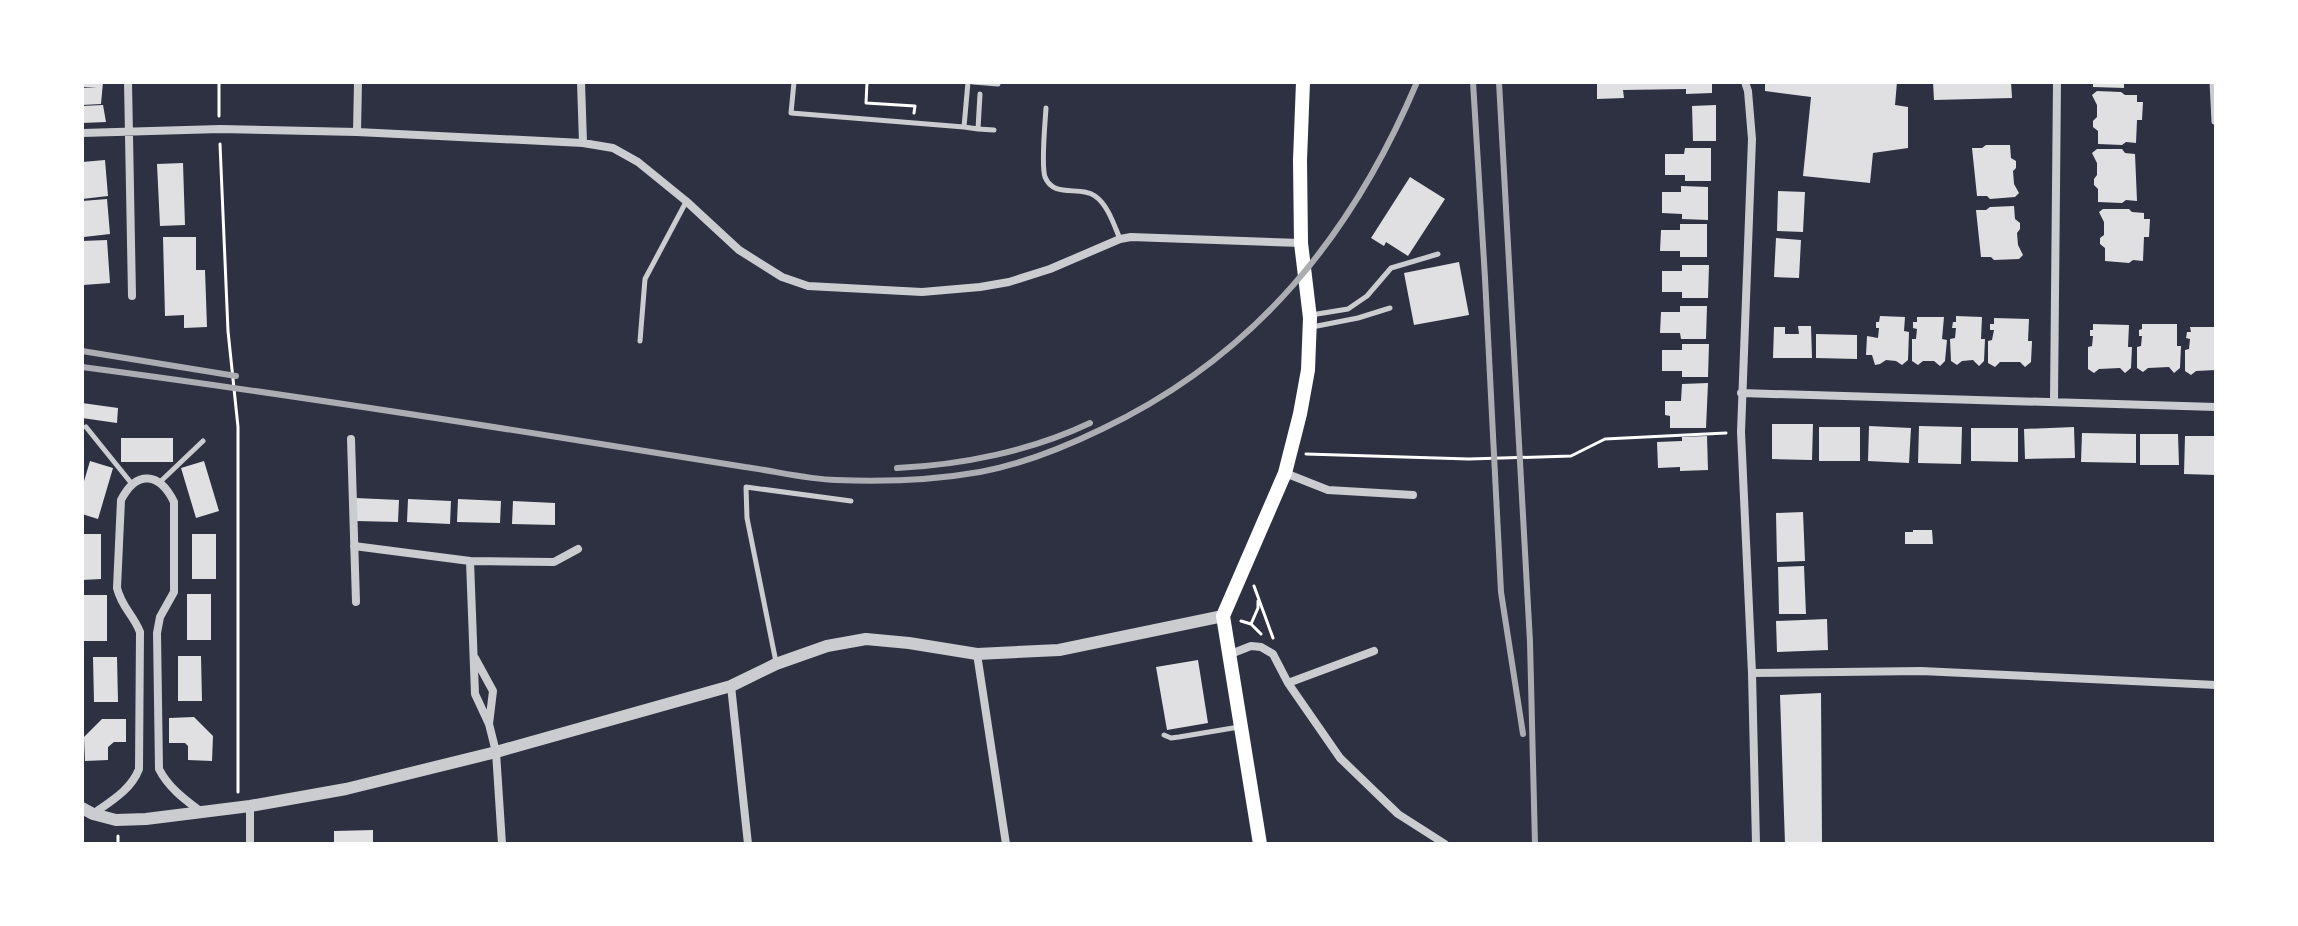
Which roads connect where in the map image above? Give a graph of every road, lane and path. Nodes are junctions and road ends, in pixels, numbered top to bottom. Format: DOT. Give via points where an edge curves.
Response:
graph roads {
  1 [pos="128,82"];
  2 [pos="219,82"];
  3 [pos="358,82"];
  4 [pos="581,82"];
  5 [pos="794,82"];
  6 [pos="867,82"];
  7 [pos="970,82"];
  8 [pos="1303,82"];
  9 [pos="1745,82"];
  10 [pos="2057,82"];
  11 [pos="2212,82"];
  12 [pos="998,84"];
  13 [pos="980,94"];
  14 [pos="1046,108"];
  15 [pos="2214,122"];
  16 [pos="913,123"];
  17 [pos="964,127"];
  18 [pos="220,129"];
  19 [pos="978,129"];
  20 [pos="994,130"];
  21 [pos="129,132"];
  22 [pos="357,132"];
  23 [pos="82,133"];
  24 [pos="583,143"];
  25 [pos="686,201"];
  26 [pos="1120,239"];
  27 [pos="1301,243"];
  28 [pos="1438,254"];
  29 [pos="132,296"];
  30 [pos="1390,308"];
  31 [pos="1310,320"];
  32 [pos="640,341"];
  33 [pos="1741,393"];
  34 [pos="2054,401"];
  35 [pos="2216,407"];
  36 [pos="86,427"];
  37 [pos="1741,432"];
  38 [pos="351,439"];
  39 [pos="203,441"];
  40 [pos="1290,453"];
  41 [pos="1285,473"];
  42 [pos="160,482"];
  43 [pos="132,484"];
  44 [pos="1413,495"];
  45 [pos="851,501"];
  46 [pos="354,546"];
  47 [pos="578,549"];
  48 [pos="1249,556"];
  49 [pos="470,561"];
  50 [pos="1257,599"];
  51 [pos="356,602"];
  52 [pos="1223,616"];
  53 [pos="1251,624"];
  54 [pos="1374,651"];
  55 [pos="977,654"];
  56 [pos="1273,654"];
  57 [pos="1228,655"];
  58 [pos="475,658"];
  59 [pos="776,664"];
  60 [pos="1752,673"];
  61 [pos="1288,683"];
  62 [pos="2216,685"];
  63 [pos="731,686"];
  64 [pos="489,724"];
  65 [pos="1240,726"];
  66 [pos="1164,735"];
  67 [pos="496,752"];
  68 [pos="244,807"];
  69 [pos="200,811"];
  70 [pos="86,814"];
  71 [pos="250,844"];
  72 [pos="502,844"];
  73 [pos="748,844"];
  74 [pos="1006,844"];
  75 [pos="1260,844"];
  76 [pos="1445,844"];
  77 [pos="1756,844"];
  1 -- 21 [label="street"];
  2 -- 18 [label="path"];
  3 -- 22 [label="street"];
  4 -- 24 [label="street"];
  5 -- 16 [label="lane" via="791,113"];
  6 -- 16 [label="path" via="866,103 915,106"];
  7 -- 12 [label="lane"];
  7 -- 17 [label="lane"];
  8 -- 27 [label="main road"];
  9 -- 33 [label="street" via="1752,139"];
  10 -- 34 [label="street"];
  11 -- 15 [label="lane"];
  13 -- 19 [label="lane"];
  14 -- 26 [label="lane" via="1048,182 1057,189 1092,193"];
  16 -- 17 [label="lane"];
  17 -- 19 [label="lane"];
  18 -- 21 [label="street"];
  18 -- 22 [label="street"];
  18 -- 68 [label="path" via="228,331 238,427"];
  19 -- 20 [label="lane"];
  21 -- 23 [label="street"];
  21 -- 29 [label="street"];
  22 -- 24 [label="street"];
  24 -- 25 [label="street" via="613,148 638,162"];
  25 -- 26 [label="street" via="739,250 782,277 808,286 922,292 980,287 1050,269"];
  25 -- 32 [label="lane" via="645,279"];
  26 -- 27 [label="street"];
  27 -- 31 [label="main road"];
  28 -- 31 [label="lane" via="1391,268 1348,309"];
  30 -- 31 [label="lane" via="1358,318"];
  31 -- 40 [label="main road" via="1308,370"];
  33 -- 34 [label="street"];
  33 -- 37 [label="street"];
  34 -- 35 [label="street"];
  36 -- 43 [label="lane"];
  37 -- 40 [label="path" via="1605,439 1571,456 1469,459"];
  37 -- 60 [label="street"];
  38 -- 46 [label="street"];
  39 -- 42 [label="lane"];
  40 -- 41 [label="main road"];
  41 -- 44 [label="street" via="1328,490"];
  41 -- 48 [label="main road"];
  42 -- 43 [label="street" via="149,478"];
  42 -- 69 [label="street" via="174,502 174,592 157,633 159,769"];
  43 -- 70 [label="street" via="121,500 117,588 140,632 139,769 118,796"];
  45 -- 59 [label="lane" via="746,487 747,518"];
  46 -- 49 [label="street"];
  46 -- 51 [label="street"];
  47 -- 49 [label="street" via="554,562"];
  48 -- 50 [label="path"];
  48 -- 52 [label="main road"];
  49 -- 58 [label="street"];
  50 -- 53 [label="path"];
  50 -- 56 [label="path" via="1273,635"];
  52 -- 53 [label="path"];
  52 -- 55 [label="street" via="1059,650"];
  52 -- 57 [label="main road"];
  53 -- 56 [label="path"];
  54 -- 61 [label="street"];
  55 -- 59 [label="street" via="866,639"];
  55 -- 74 [label="street"];
  56 -- 57 [label="street" via="1251,646"];
  56 -- 61 [label="street"];
  57 -- 65 [label="main road"];
  58 -- 64 [label="street" via="475,694"];
  58 -- 64 [label="street" via="493,691"];
  59 -- 63 [label="street"];
  60 -- 62 [label="street" via="1921,671"];
  60 -- 77 [label="street"];
  61 -- 76 [label="street" via="1340,758 1398,814"];
  63 -- 67 [label="street"];
  63 -- 73 [label="street"];
  64 -- 67 [label="street"];
  65 -- 66 [label="lane"];
  65 -- 75 [label="main road"];
  67 -- 68 [label="street" via="346,789"];
  67 -- 72 [label="street"];
  68 -- 69 [label="street"];
  68 -- 71 [label="street"];
  69 -- 70 [label="street" via="116,820"];
}
